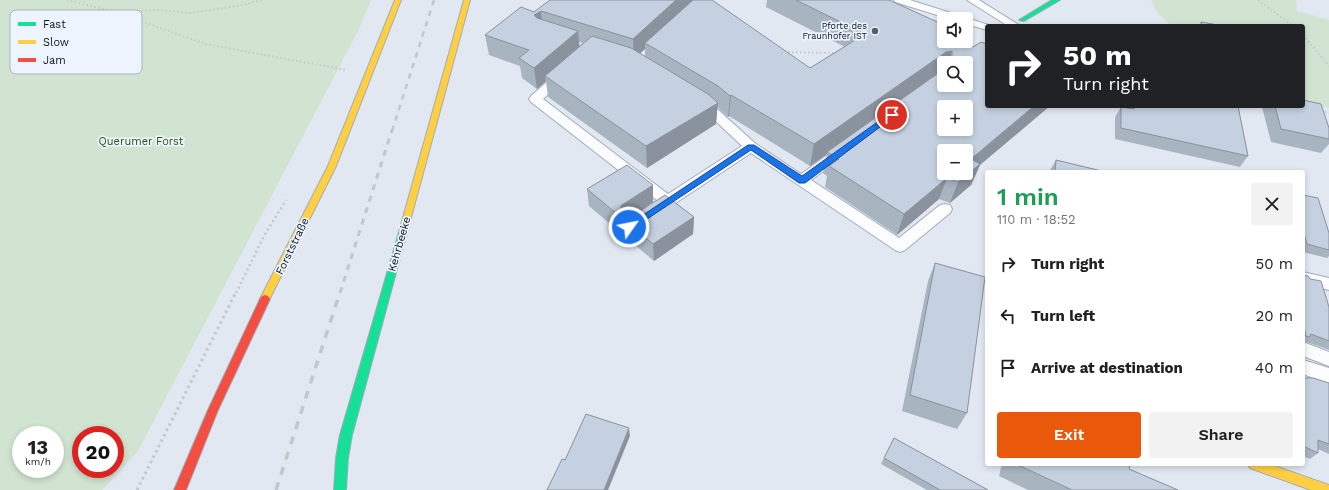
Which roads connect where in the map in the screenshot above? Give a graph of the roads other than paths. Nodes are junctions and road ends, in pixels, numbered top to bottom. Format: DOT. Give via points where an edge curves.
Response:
graph roads {
  1 [pos="398,0"];
  2 [pos="467,0"];
  3 [pos="898,0"];
  4 [pos="972,0"];
  5 [pos="1057,0"];
  6 [pos="938,12"];
  7 [pos="973,23"];
  8 [pos="1016,24"];
  9 [pos="985,26"];
  10 [pos="568,70"];
  11 [pos="693,100"];
  12 [pos="854,143"];
  13 [pos="751,146"];
  14 [pos="802,180"];
  15 [pos="668,201"];
  16 [pos="945,209"];
  17 [pos="649,214"];
  18 [pos="1305,278"];
  19 [pos="1329,284"];
  20 [pos="1305,350"];
  21 [pos="1329,359"];
  22 [pos="1305,368"];
  23 [pos="1329,376"];
  24 [pos="1260,466"];
  25 [pos="180,490"];
  26 [pos="340,490"];
  27 [pos="1327,490"];
  1 -- 25 [label="street, Forststraße" via="332,166 237,360"];
  2 -- 26 [label="street, Kehrbeeke" via="346,435"];
  3 -- 6 [label="lane"];
  4 -- 8 [label="lane"];
  5 -- 8 [label="street"];
  7 -- 9 [label="lane"];
  10 -- 15 [label="lane" via="535,99"];
  11 -- 13 [label="lane" via="712,111"];
  12 -- 14 [label="lane"];
  13 -- 14 [label="lane"];
  13 -- 15 [label="lane"];
  14 -- 16 [label="lane" via="900,246"];
  15 -- 17 [label="lane"];
  18 -- 19 [label="lane"];
  20 -- 21 [label="lane"];
  22 -- 23 [label="lane"];
  24 -- 27 [label="street"];
}
